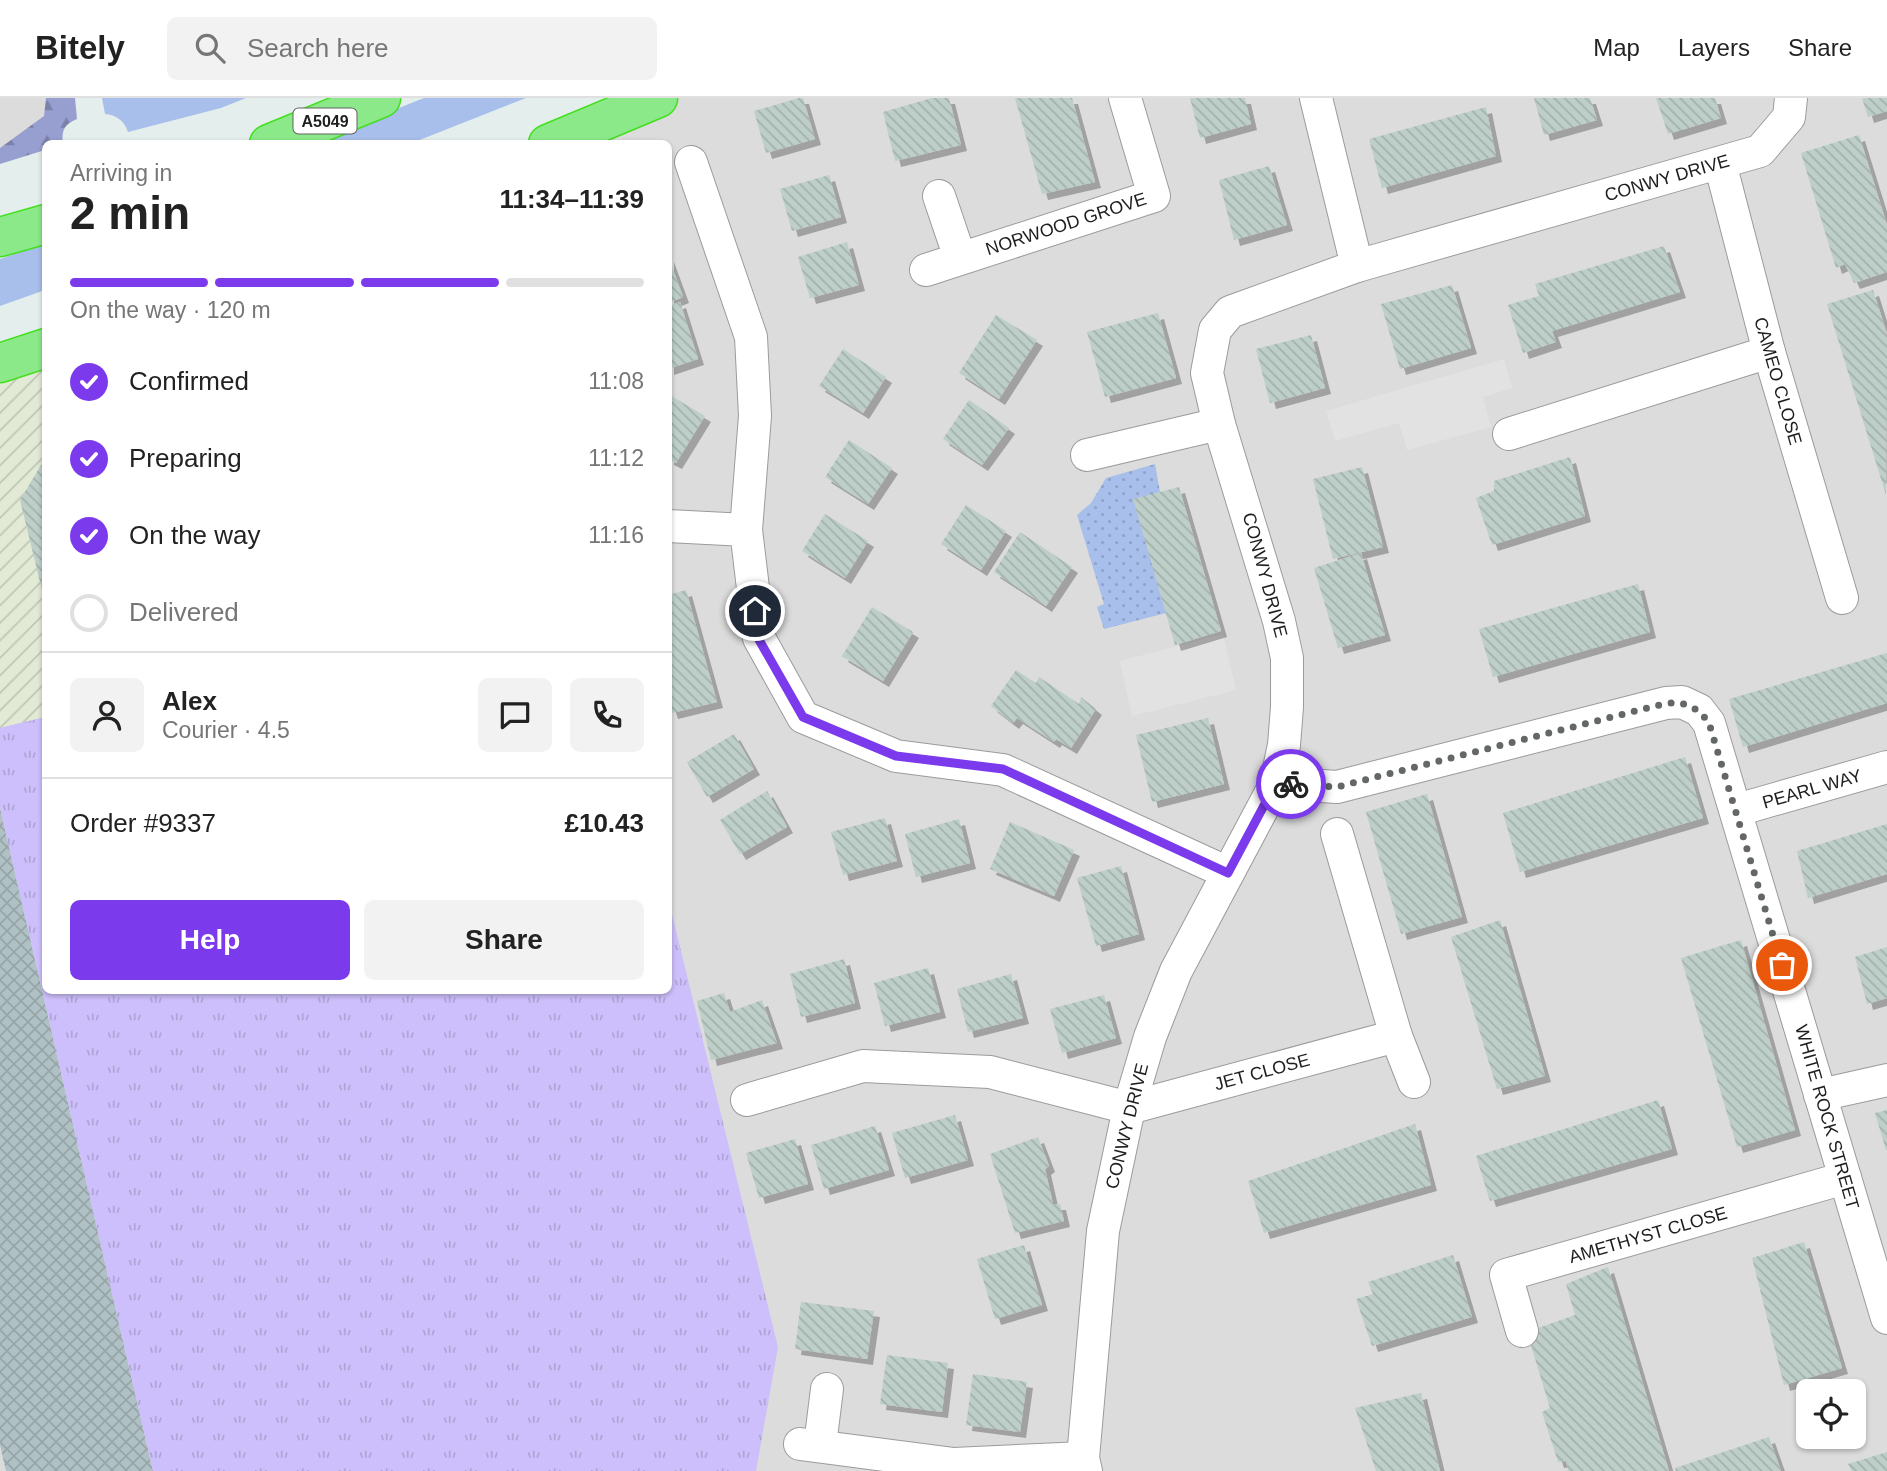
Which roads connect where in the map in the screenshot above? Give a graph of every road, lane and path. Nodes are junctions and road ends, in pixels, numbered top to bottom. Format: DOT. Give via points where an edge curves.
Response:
graph roads {
  1 [pos="382,98"];
  2 [pos="658,98"];
  3 [pos="1125,98"];
  4 [pos="1316,98"];
  5 [pos="1791,98"];
  6 [pos="279,140"];
  7 [pos="558,140"];
  8 [pos="691,162"];
  9 [pos="1720,163"];
  10 [pos="939,196"];
  11 [pos="42,225"];
  12 [pos="0,237"];
  13 [pos="960,258"];
  14 [pos="1357,266"];
  15 [pos="926,270"];
  16 [pos="42,349"];
  17 [pos="1769,352"];
  18 [pos="0,363"];
  19 [pos="1219,424"];
  20 [pos="1509,434"];
  21 [pos="1087,455"];
  22 [pos="672,526"];
  23 [pos="746,530"];
  24 [pos="1842,598"];
  25 [pos="1887,767"];
  26 [pos="1276,783"];
  27 [pos="1737,810"];
  28 [pos="1337,834"];
  29 [pos="1228,873"];
  30 [pos="1396,1036"];
  31 [pos="1887,1080"];
  32 [pos="1414,1082"];
  33 [pos="1820,1094"];
  34 [pos="747,1100"];
  35 [pos="1129,1108"];
  36 [pos="1845,1178"];
  37 [pos="1887,1318"];
  38 [pos="1522,1331"];
  39 [pos="827,1388"];
  40 [pos="1084,1465"];
  1 -- 6 [label="highway, A5049"];
  2 -- 7 [label="highway"];
  3 -- 13 [label="street, NORWOOD GROVE" via="1154,196"];
  4 -- 14 [label="street"];
  5 -- 9 [label="street, CONWY DRIVE" via="1789,117 1760,151"];
  8 -- 23 [label="street" via="751,337 755,416"];
  9 -- 14 [label="street, CONWY DRIVE"];
  9 -- 17 [label="street, CAMEO CLOSE"];
  10 -- 13 [label="street"];
  11 -- 12 [label="highway"];
  13 -- 15 [label="street, NORWOOD GROVE"];
  14 -- 19 [label="street, CONWY DRIVE" via="1230,312 1215,330 1207,373"];
  16 -- 18 [label="highway"];
  17 -- 20 [label="street"];
  17 -- 24 [label="street, CAMEO CLOSE"];
  19 -- 21 [label="street"];
  19 -- 26 [label="street, CONWY DRIVE" via="1287,657 1284,745"];
  22 -- 23 [label="street"];
  23 -- 29 [label="street" via="758,638 803,717 896,756 1003,769"];
  25 -- 27 [label="street, PEARL WAY"];
  26 -- 27 [label="street, WHITE ROCK STREET" via="1337,787 1682,702 1699,709 1709,723"];
  26 -- 29 [label="street, CONWY DRIVE"];
  27 -- 33 [label="street, WHITE ROCK STREET"];
  28 -- 30 [label="street"];
  29 -- 35 [label="street, CONWY DRIVE" via="1176,971"];
  30 -- 32 [label="street"];
  30 -- 35 [label="street, JET CLOSE"];
  31 -- 33 [label="street"];
  33 -- 36 [label="street, WHITE ROCK STREET"];
  34 -- 35 [label="street" via="863,1066 990,1072"];
  35 -- 40 [label="street, CONWY DRIVE" via="1103,1231"];
  36 -- 37 [label="street, WHITE ROCK STREET"];
  36 -- 38 [label="street, AMETHYST CLOSE" via="1506,1275"];
  39 -- 40 [label="street" via="810,1445 954,1464"];
}
